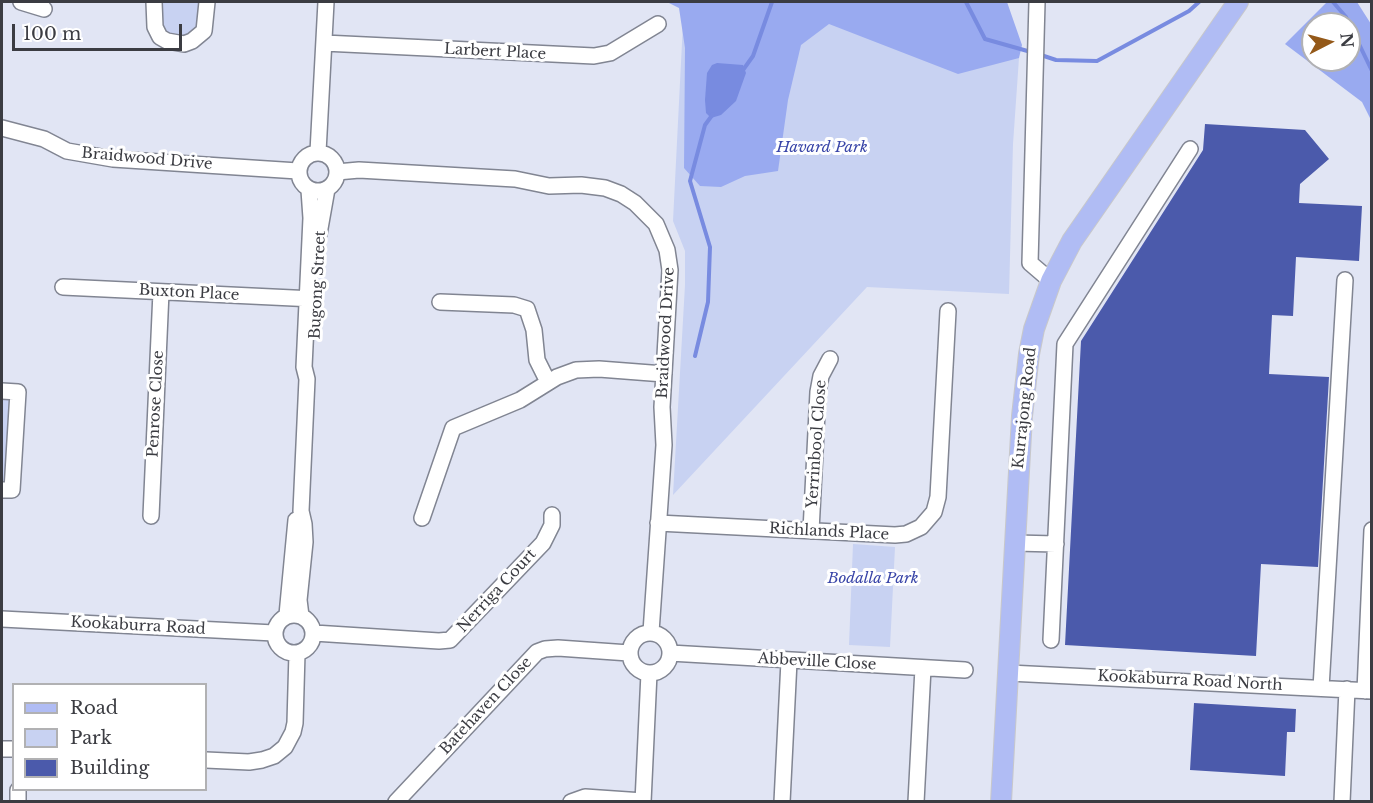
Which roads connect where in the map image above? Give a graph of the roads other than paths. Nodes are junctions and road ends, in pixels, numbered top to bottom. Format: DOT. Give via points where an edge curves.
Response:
graph roads {
  1 [pos="21,2"];
  2 [pos="154,2"];
  3 [pos="207,2"];
  4 [pos="326,2"];
  5 [pos="1037,2"];
  6 [pos="1236,4"];
  7 [pos="45,9"];
  8 [pos="658,24"];
  9 [pos="324,43"];
  10 [pos="2,128"];
  11 [pos="1190,149"];
  12 [pos="318,152"];
  13 [pos="298,171"];
  14 [pos="337,172"];
  15 [pos="327,189"];
  16 [pos="309,190"];
  17 [pos="1051,280"];
  18 [pos="1345,280"];
  19 [pos="63,287"];
  20 [pos="161,292"];
  21 [pos="312,299"];
  22 [pos="440,302"];
  23 [pos="948,311"];
  24 [pos="830,359"];
  25 [pos="664,374"];
  26 [pos="548,382"];
  27 [pos="2,391"];
  28 [pos="2,490"];
  29 [pos="552,515"];
  30 [pos="151,516"];
  31 [pos="422,518"];
  32 [pos="658,523"];
  33 [pos="1371,530"];
  34 [pos="811,531"];
  35 [pos="1015,543"];
  36 [pos="1056,544"];
  37 [pos="294,615"];
  38 [pos="2,619"];
  39 [pos="651,632"];
  40 [pos="274,633"];
  41 [pos="314,633"];
  42 [pos="1051,640"];
  43 [pos="1369,648"];
  44 [pos="297,653"];
  45 [pos="629,653"];
  46 [pos="670,653"];
  47 [pos="789,661"];
  48 [pos="923,668"];
  49 [pos="965,670"];
  50 [pos="649,673"];
  51 [pos="1009,673"];
  52 [pos="1321,688"];
  53 [pos="1347,689"];
  54 [pos="1368,691"];
  55 [pos="207,760"];
  56 [pos="396,801"];
  57 [pos="571,801"];
  58 [pos="643,801"];
  59 [pos="782,801"];
  60 [pos="916,801"];
  61 [pos="1001,801"];
  62 [pos="1342,801"];
  1 -- 7 [label="street"];
  2 -- 3 [label="street" via="155,27 160,36 184,44 204,31"];
  4 -- 9 [label="street"];
  5 -- 17 [label="street" via="1029,263"];
  6 -- 17 [label="main road, Kurrajong Road" via="1083,225"];
  8 -- 9 [label="street, Larbert Place" via="610,53 594,56"];
  9 -- 12 [label="street"];
  10 -- 13 [label="street, Braidwood Drive" via="44,139 67,151 113,159"];
  11 -- 36 [label="street" via="1065,344"];
  12 -- 13 [label="street" via="302,160"];
  12 -- 14 [label="street" via="333,160"];
  13 -- 16 [label="street"];
  14 -- 15 [label="street"];
  14 -- 25 [label="street, Braidwood Drive" via="359,170 515,179 549,186 581,185 605,188 629,199 656,224 669,259"];
  15 -- 16 [label="street"];
  15 -- 21 [label="street, Bugong Street"];
  16 -- 21 [label="street, Bugong Street"];
  17 -- 35 [label="main road, Kurrajong Road" via="1034,329 1025,382"];
  18 -- 52 [label="street"];
  19 -- 20 [label="street, Buxton Place"];
  20 -- 21 [label="street, Buxton Place"];
  20 -- 30 [label="street, Penrose Close"];
  21 -- 37 [label="street, Bugong Street" via="304,367 307,379 301,511 296,522"];
  22 -- 26 [label="street" via="527,309 537,360"];
  23 -- 34 [label="street, Richlands Place" via="938,497 931,516 916,530 896,535"];
  24 -- 34 [label="street, Yerrinbool Close" via="818,392"];
  25 -- 26 [label="street" via="582,369"];
  25 -- 32 [label="street, Braidwood Drive"];
  26 -- 31 [label="street" via="509,405 453,428"];
  27 -- 28 [label="street" via="18,392 12,490"];
  29 -- 41 [label="street, Nerriga Court" via="552,525 543,543 450,640"];
  32 -- 34 [label="street, Richlands Place"];
  32 -- 39 [label="street, Braidwood Drive"];
  33 -- 43 [label="street"];
  35 -- 36 [label="street"];
  35 -- 51 [label="main road, Kurrajong Road"];
  36 -- 42 [label="street"];
  37 -- 40 [label="street" via="276,626"];
  37 -- 41 [label="street" via="312,626"];
  38 -- 40 [label="street, Kookaburra Road"];
  39 -- 45 [label="street" via="633,640"];
  39 -- 46 [label="street" via="667,641"];
  40 -- 44 [label="street" via="278,646"];
  41 -- 44 [label="street" via="309,646"];
  43 -- 54 [label="street"];
  44 -- 55 [label="street" via="295,723 285,747 274,756 255,761"];
  45 -- 50 [label="street" via="637,669"];
  45 -- 56 [label="street, Batehaven Close" via="558,648 537,652"];
  46 -- 47 [label="street, Abbeville Close"];
  46 -- 50 [label="street" via="661,670"];
  47 -- 48 [label="street, Abbeville Close"];
  47 -- 59 [label="street"];
  48 -- 49 [label="street, Abbeville Close"];
  48 -- 60 [label="street"];
  50 -- 58 [label="street"];
  51 -- 52 [label="street, Kookaburra Road North"];
  51 -- 61 [label="main road, Kurrajong Road"];
  52 -- 53 [label="street, Kookaburra Road North"];
  53 -- 54 [label="street, Kookaburra Road North"];
  53 -- 62 [label="street"];
  57 -- 58 [label="street" via="585,797"];
}
